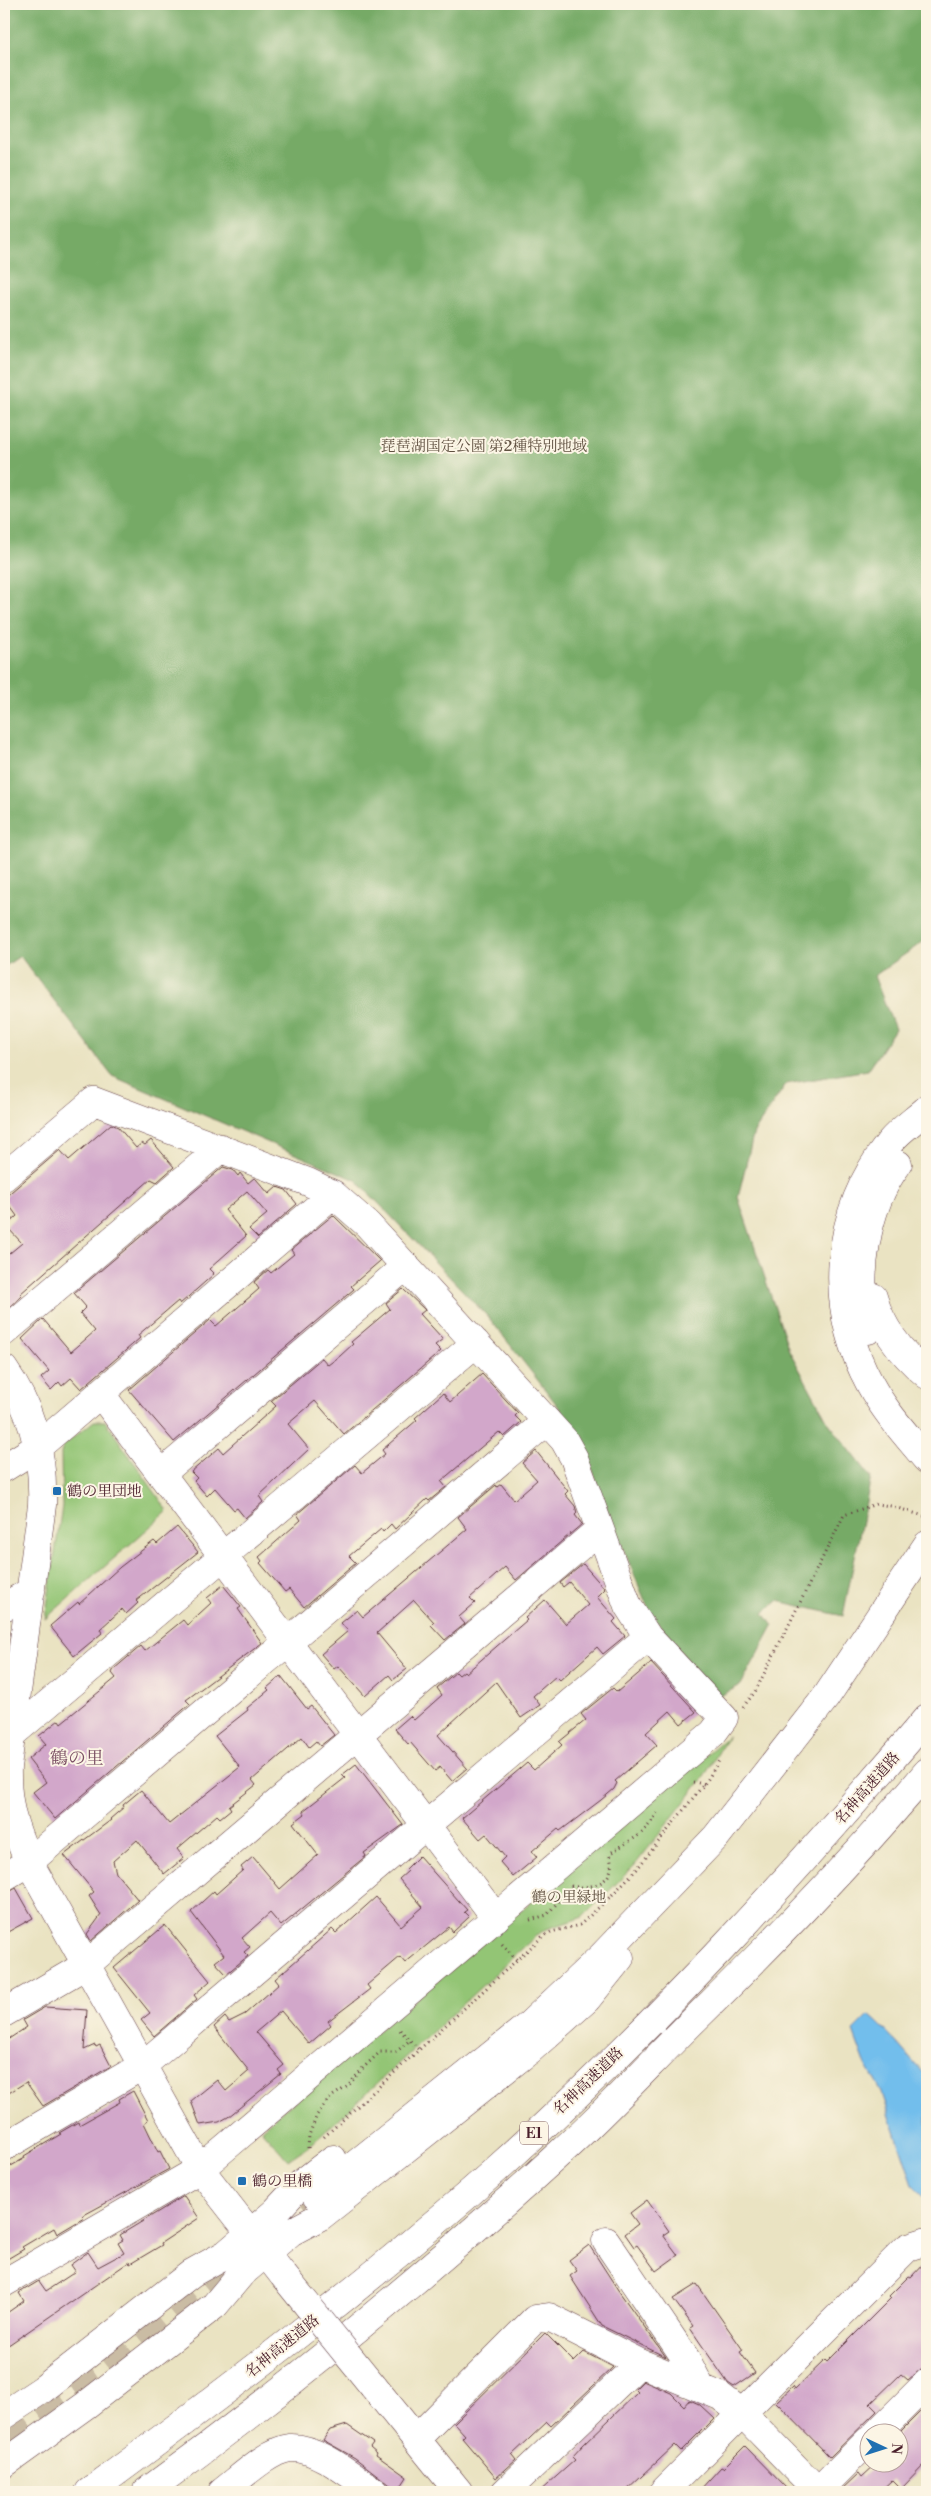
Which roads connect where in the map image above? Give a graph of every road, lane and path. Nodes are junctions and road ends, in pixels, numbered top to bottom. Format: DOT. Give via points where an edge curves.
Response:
graph roads {
  1 [pos="927,1110"];
  2 [pos="927,1132"];
  3 [pos="221,1148"];
  4 [pos="5,1172"];
  5 [pos="333,1194"];
  6 [pos="865,1259"];
  7 [pos="406,1266"];
  8 [pos="4,1332"];
  9 [pos="476,1343"];
  10 [pos="4,1369"];
  11 [pos="927,1375"];
  12 [pos="100,1393"];
  13 [pos="547,1422"];
  14 [pos="927,1432"];
  15 [pos="39,1446"];
  16 [pos="927,1460"];
  17 [pos="4,1468"];
  18 [pos="161,1474"];
  19 [pos="927,1517"];
  20 [pos="598,1530"];
  21 [pos="927,1546"];
  22 [pos="223,1556"];
  23 [pos="31,1591"];
  24 [pos="4,1607"];
  25 [pos="648,1637"];
  26 [pos="287,1641"];
  27 [pos="755,1692"];
  28 [pos="745,1706"];
  29 [pos="742,1715"];
  30 [pos="927,1718"];
  31 [pos="358,1734"];
  32 [pos="7,1738"];
  33 [pos="722,1756"];
  34 [pos="927,1772"];
  35 [pos="688,1783"];
  36 [pos="704,1784"];
  37 [pos="659,1810"];
  38 [pos="427,1826"];
  39 [pos="610,1854"];
  40 [pos="603,1856"];
  41 [pos="29,1862"];
  42 [pos="4,1877"];
  43 [pos="576,1880"];
  44 [pos="571,1886"];
  45 [pos="655,1901"];
  46 [pos="525,1924"];
  47 [pos="502,1928"];
  48 [pos="602,1956"];
  49 [pos="517,1960"];
  50 [pos="86,1965"];
  51 [pos="4,2013"];
  52 [pos="410,2040"];
  53 [pos="142,2066"];
  54 [pos="321,2141"];
  55 [pos="4,2147"];
  56 [pos="314,2147"];
  57 [pos="200,2169"];
  58 [pos="316,2196"];
  59 [pos="606,2241"];
  60 [pos="927,2241"];
  61 [pos="258,2244"];
  62 [pos="4,2283"];
  63 [pos="640,2362"];
  64 [pos="927,2383"];
  65 [pos="701,2388"];
  66 [pos="742,2412"];
  67 [pos="4,2415"];
  68 [pos="886,2424"];
  69 [pos="416,2439"];
  70 [pos="858,2451"];
  71 [pos="270,2457"];
  72 [pos="4,2464"];
  73 [pos="90,2492"];
  74 [pos="146,2492"];
  75 [pos="222,2492"];
  76 [pos="252,2492"];
  77 [pos="376,2492"];
  78 [pos="460,2492"];
  79 [pos="505,2492"];
  80 [pos="663,2492"];
  81 [pos="818,2492"];
  1 -- 16 [label="main road" via="891,1141 858,1194 844,1243 842,1283 853,1346 867,1378 891,1416"];
  2 -- 6 [label="main road" via="910,1147 880,1195 870,1220"];
  3 -- 4 [label="main road" via="94,1101"];
  3 -- 5 [label="main road"];
  3 -- 8 [label="main road"];
  5 -- 7 [label="main road" via="368,1225"];
  5 -- 12 [label="main road"];
  6 -- 11 [label="main road" via="876,1307 886,1329 898,1348"];
  6 -- 14 [label="main road" via="862,1297 871,1343 890,1383"];
  7 -- 9 [label="main road"];
  7 -- 18 [label="main road"];
  9 -- 13 [label="main road"];
  9 -- 22 [label="main road"];
  10 -- 15 [label="main road" via="24,1401"];
  12 -- 15 [label="main road"];
  12 -- 18 [label="main road"];
  13 -- 20 [label="main road" via="564,1440 574,1458"];
  13 -- 26 [label="main road"];
  15 -- 17 [label="main road"];
  15 -- 23 [label="main road" via="42,1505"];
  18 -- 22 [label="main road"];
  19 -- 27 [label="path" via="876,1504 844,1514"];
  20 -- 25 [label="main road" via="628,1606"];
  20 -- 31 [label="main road"];
  21 -- 45 [label="main road" via="826,1697 716,1838"];
  22 -- 26 [label="main road"];
  22 -- 32 [label="main road"];
  23 -- 24 [label="main road"];
  23 -- 32 [label="main road"];
  25 -- 38 [label="main road"];
  25 -- 47 [label="main road" via="724,1718 713,1733"];
  26 -- 31 [label="main road"];
  26 -- 41 [label="main road"];
  28 -- 29 [label="path"];
  30 -- 73 [label="main road, 名神高速道路 / E1" via="790,1877 709,1963 499,2166 366,2280 229,2389"];
  31 -- 38 [label="main road"];
  31 -- 50 [label="main road"];
  32 -- 41 [label="main road" via="9,1807 13,1826"];
  33 -- 36 [label="path"];
  34 -- 74 [label="main road, 名神高速道路 / E1" via="890,1817 776,1940 562,2152 391,2303 230,2431"];
  35 -- 36 [label="path"];
  36 -- 49 [label="path" via="637,1869 580,1925 542,1936"];
  37 -- 39 [label="path" via="650,1826"];
  38 -- 47 [label="main road"];
  38 -- 53 [label="main road"];
  39 -- 40 [label="path"];
  39 -- 44 [label="path" via="610,1870 605,1879 595,1887"];
  41 -- 42 [label="main road"];
  41 -- 50 [label="main road"];
  43 -- 44 [label="path"];
  44 -- 46 [label="path" via="547,1915"];
  45 -- 48 [label="main road"];
  45 -- 61 [label="main road" via="640,1930 587,1999 530,2050 321,2216"];
  47 -- 49 [label="path" via="502,1944"];
  47 -- 57 [label="main road"];
  48 -- 58 [label="main road" via="529,2025"];
  48 -- 61 [label="main road" via="556,1974 506,2020 302,2183 276,2212"];
  49 -- 54 [label="path"];
  50 -- 51 [label="main road"];
  50 -- 53 [label="main road"];
  52 -- 56 [label="path" via="396,2052 380,2052 348,2086 331,2097 317,2116 309,2135 307,2154"];
  53 -- 55 [label="main road"];
  53 -- 57 [label="main road"];
  57 -- 61 [label="main road"];
  57 -- 62 [label="main road"];
  59 -- 65 [label="main road" via="686,2358"];
  60 -- 66 [label="main road" via="908,2246"];
  61 -- 67 [label="main road" via="226,2254 192,2272 43,2389"];
  61 -- 69 [label="main road, bridge"];
  61 -- 72 [label="main road" via="241,2274 215,2305"];
  63 -- 65 [label="main road"];
  63 -- 69 [label="main road" via="549,2317 535,2319"];
  63 -- 79 [label="main road"];
  64 -- 68 [label="main road"];
  65 -- 66 [label="main road" via="720,2396"];
  66 -- 80 [label="main road"];
  66 -- 81 [label="main road"];
  69 -- 78 [label="main road"];
  70 -- 81 [label="main road"];
  71 -- 75 [label="main road"];
  71 -- 76 [label="main road" via="263,2479"];
  71 -- 77 [label="main road" via="289,2448 306,2449"];
}
